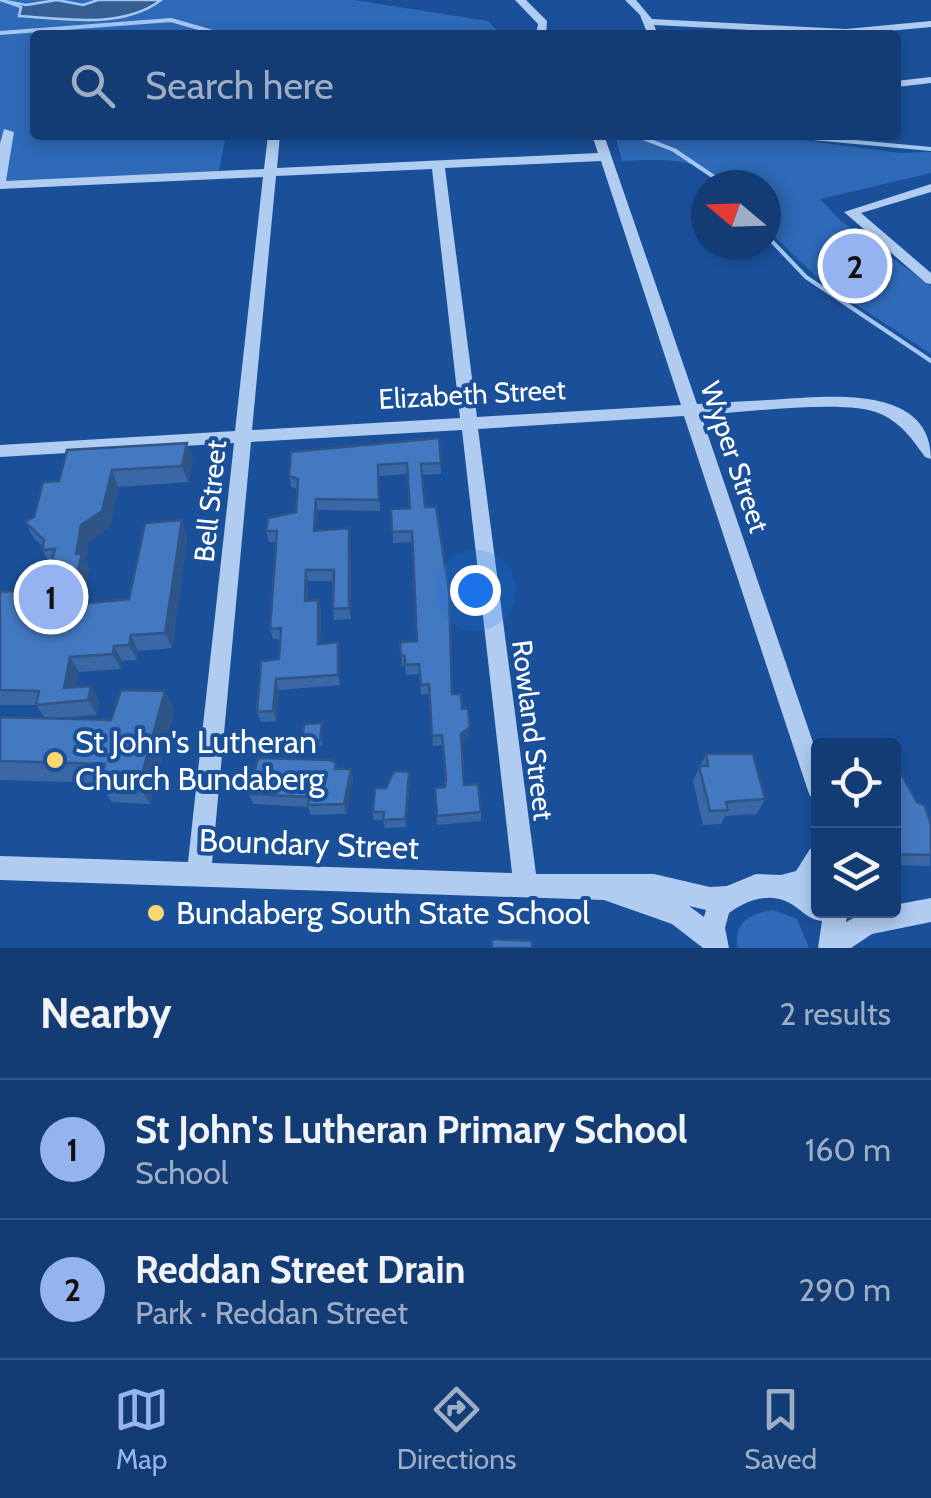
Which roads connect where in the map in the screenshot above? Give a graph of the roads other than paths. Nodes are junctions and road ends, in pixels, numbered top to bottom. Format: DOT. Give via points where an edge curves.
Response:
graph roads {
  1 [pos="520,0"];
  2 [pos="630,0"];
  3 [pos="650,22"];
  4 [pos="931,24"];
  5 [pos="542,30"];
  6 [pos="652,30"];
  7 [pos="807,30"];
  8 [pos="867,30"];
  9 [pos="931,80"];
  10 [pos="901,83"];
  11 [pos="8,132"];
  12 [pos="273,140"];
  13 [pos="599,140"];
  14 [pos="602,157"];
  15 [pos="438,164"];
  16 [pos="270,173"];
  17 [pos="0,182"];
  18 [pos="931,188"];
  19 [pos="931,280"];
  20 [pos="687,409"];
  21 [pos="468,422"];
  22 [pos="244,436"];
  23 [pos="0,451"];
  24 [pos="930,451"];
  25 [pos="811,768"];
  26 [pos="8,866"];
  27 [pos="811,868"];
  28 [pos="199,872"];
  29 [pos="525,885"];
  30 [pos="591,888"];
  31 [pos="800,891"];
  32 [pos="728,898"];
  33 [pos="901,903"];
  34 [pos="931,909"];
  35 [pos="821,918"];
  36 [pos="835,918"];
  37 [pos="715,945"];
  38 [pos="830,946"];
  1 -- 5 [label="street"];
  2 -- 3 [label="street"];
  3 -- 6 [label="street"];
  3 -- 7 [label="street"];
  4 -- 8 [label="street"];
  9 -- 10 [label="street"];
  11 -- 17 [label="street"];
  12 -- 16 [label="street, Bell Street"];
  13 -- 14 [label="street, Wyper Street"];
  14 -- 15 [label="street"];
  14 -- 20 [label="street, Wyper Street"];
  15 -- 16 [label="street"];
  15 -- 21 [label="street, Rowland Street"];
  16 -- 17 [label="street"];
  16 -- 22 [label="street, Bell Street"];
  18 -- 19 [label="street" via="851,212"];
  20 -- 21 [label="street, Elizabeth Street"];
  20 -- 24 [label="street, Elizabeth Street" via="868,402 902,417"];
  20 -- 25 [label="street, Wyper Street"];
  21 -- 22 [label="street, Elizabeth Street"];
  21 -- 29 [label="street, Rowland Street"];
  22 -- 23 [label="street, Elizabeth Street"];
  22 -- 28 [label="street, Bell Street"];
  26 -- 28 [label="street, Boundary Street"];
  27 -- 31 [label="street"];
  28 -- 29 [label="street, Boundary Street"];
  29 -- 30 [label="street, Boundary Street"];
  30 -- 32 [label="street, Boundary Street" via="654,886"];
  30 -- 37 [label="street, Boundary Street" via="659,904 698,924"];
  31 -- 32 [label="street" via="753,886"];
  32 -- 37 [label="street" via="714,917"];
  33 -- 34 [label="street"];
  34 -- 38 [label="street" via="867,922"];
  35 -- 38 [label="street"];
  36 -- 38 [label="street"];
}
